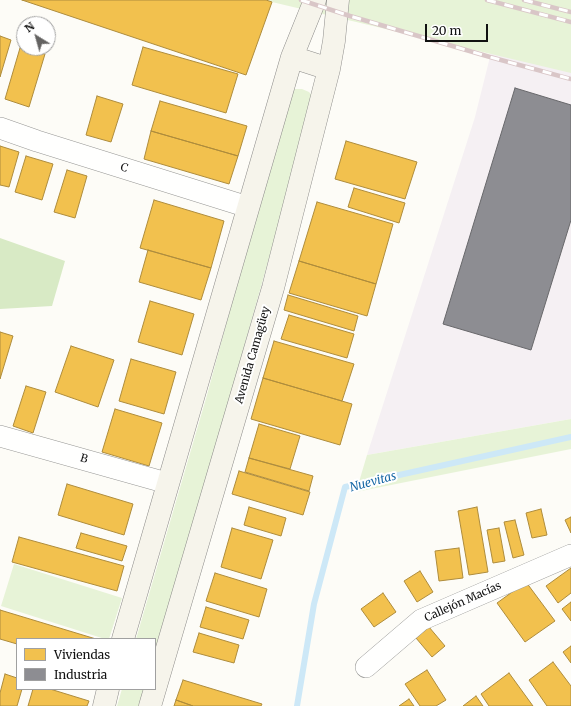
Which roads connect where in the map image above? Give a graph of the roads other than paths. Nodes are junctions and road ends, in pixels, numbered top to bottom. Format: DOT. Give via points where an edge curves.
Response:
graph roads {
  1 [pos="315,0"];
  2 [pos="338,0"];
  3 [pos="292,56"];
  4 [pos="329,69"];
  5 [pos="0,128"];
  6 [pos="248,207"];
  7 [pos="0,436"];
  8 [pos="167,483"];
  9 [pos="571,555"];
  10 [pos="123,638"];
  11 [pos="366,667"];
  12 [pos="156,686"];
  13 [pos="108,690"];
  14 [pos="155,690"];
  15 [pos="104,706"];
  16 [pos="150,706"];
  1 -- 3 [label="main road"];
  2 -- 4 [label="main road, Avenida Camagüey"];
  3 -- 4 [label="main road"];
  3 -- 6 [label="main road"];
  4 -- 12 [label="main road, Avenida Camagüey" via="273,288"];
  5 -- 6 [label="street, C"];
  6 -- 8 [label="main road"];
  7 -- 8 [label="street, B"];
  8 -- 10 [label="main road"];
  9 -- 11 [label="street, Callejón Macías" via="421,620"];
  13 -- 15 [label="main road"];
  14 -- 16 [label="main road, Avenida Camagüey"];
}
